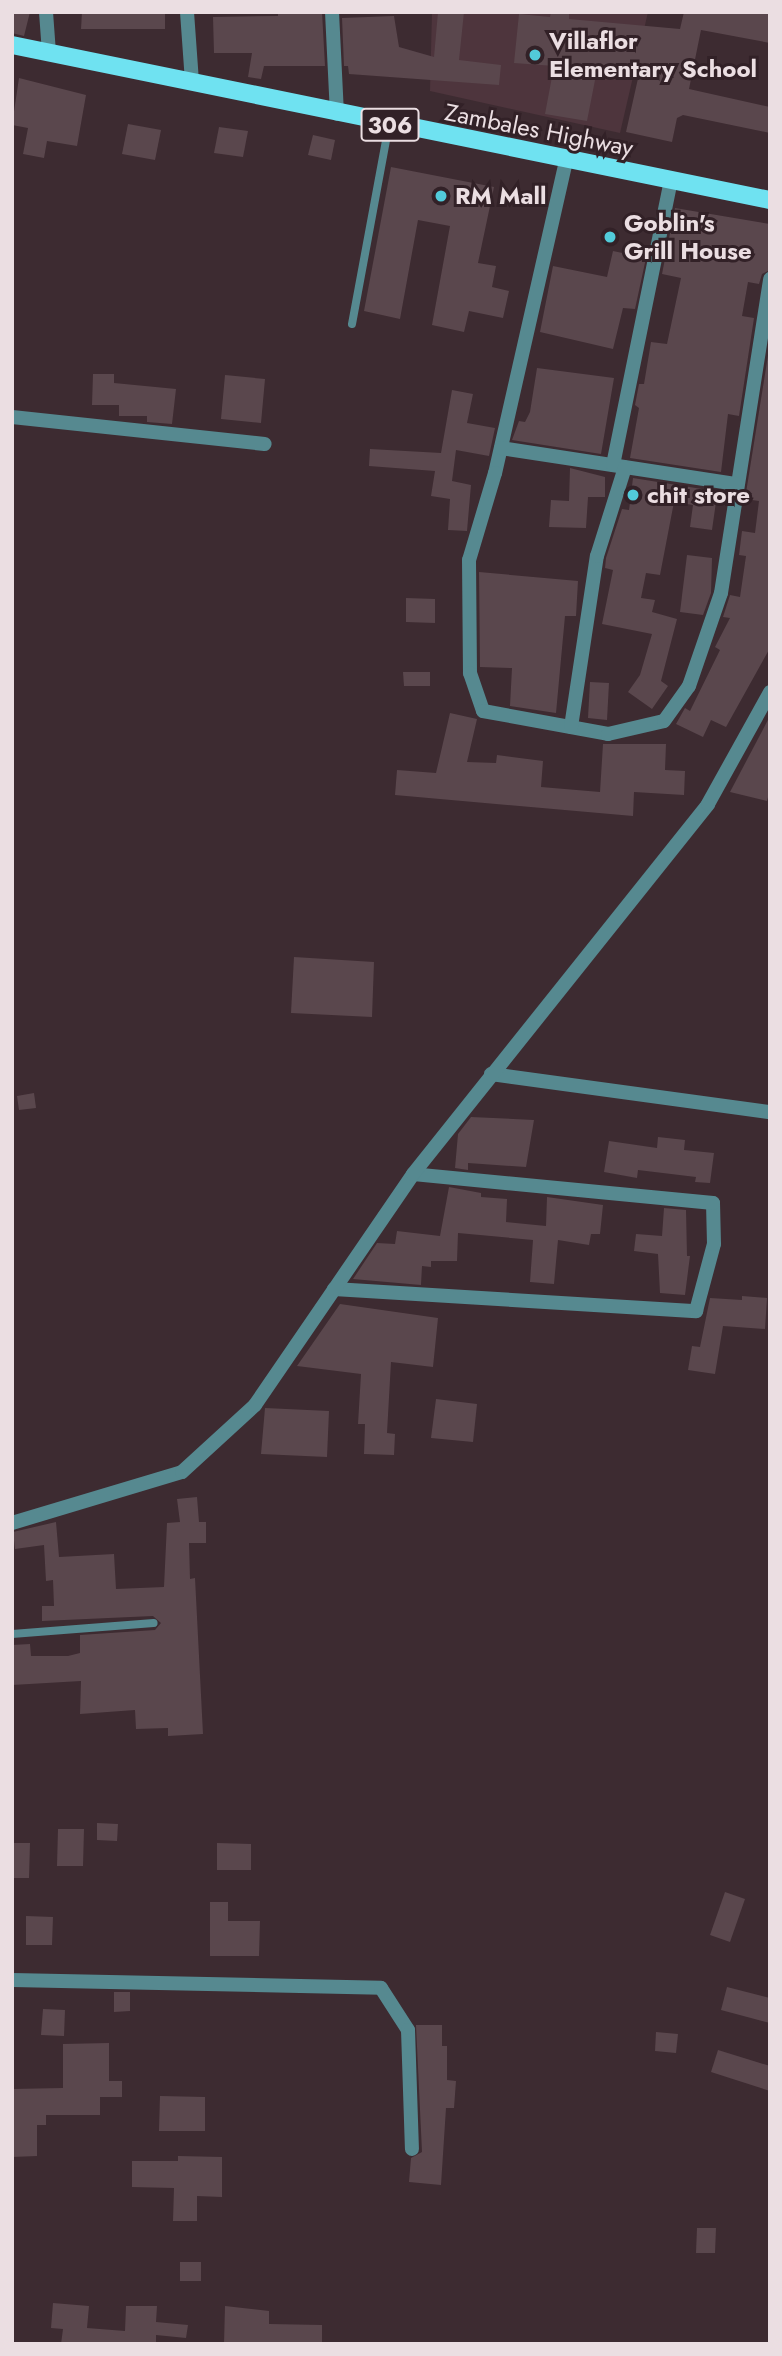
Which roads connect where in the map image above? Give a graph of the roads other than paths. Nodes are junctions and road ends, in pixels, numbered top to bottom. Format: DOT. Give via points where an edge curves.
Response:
graph roads {
  1 [pos="46,12"];
  2 [pos="187,12"];
  3 [pos="332,12"];
  4 [pos="12,45"];
  5 [pos="49,53"];
  6 [pos="192,82"];
  7 [pos="337,114"];
  8 [pos="389,125"];
  9 [pos="566,161"];
  10 [pos="671,181"];
  11 [pos="770,200"];
  12 [pos="770,279"];
  13 [pos="352,324"];
  14 [pos="12,417"];
  15 [pos="265,444"];
  16 [pos="501,448"];
  17 [pos="619,466"];
  18 [pos="735,484"];
  19 [pos="770,692"];
  20 [pos="571,727"];
  21 [pos="491,1074"];
  22 [pos="770,1112"];
  23 [pos="413,1174"];
  24 [pos="334,1289"];
  25 [pos="12,1523"];
  26 [pos="154,1623"];
  27 [pos="12,1634"];
  28 [pos="12,1980"];
  29 [pos="412,2150"];
  1 -- 5 [label="street"];
  2 -- 6 [label="street"];
  3 -- 7 [label="street"];
  4 -- 5 [label="main road, Zambales Highway / 306"];
  5 -- 6 [label="main road, Zambales Highway / 306"];
  6 -- 7 [label="main road, Zambales Highway / 306"];
  7 -- 8 [label="main road, Zambales Highway / 306"];
  8 -- 9 [label="main road, Zambales Highway / 306"];
  8 -- 13 [label="lane"];
  9 -- 10 [label="main road, Zambales Highway / 306"];
  9 -- 16 [label="street"];
  10 -- 11 [label="main road, Zambales Highway / 306"];
  10 -- 17 [label="street"];
  12 -- 18 [label="street"];
  14 -- 15 [label="street"];
  16 -- 17 [label="street"];
  16 -- 20 [label="street" via="468,560 470,673 483,710"];
  17 -- 18 [label="street"];
  17 -- 20 [label="street" via="597,556"];
  18 -- 20 [label="street" via="721,593 689,687 664,722 608,734"];
  19 -- 21 [label="street" via="708,804"];
  21 -- 22 [label="street"];
  21 -- 23 [label="street"];
  23 -- 24 [label="street"];
  23 -- 24 [label="street" via="713,1203 713,1244 696,1311"];
  24 -- 25 [label="street" via="255,1405 181,1472"];
  26 -- 27 [label="lane"];
  28 -- 29 [label="street" via="381,1988 408,2030"];
}
